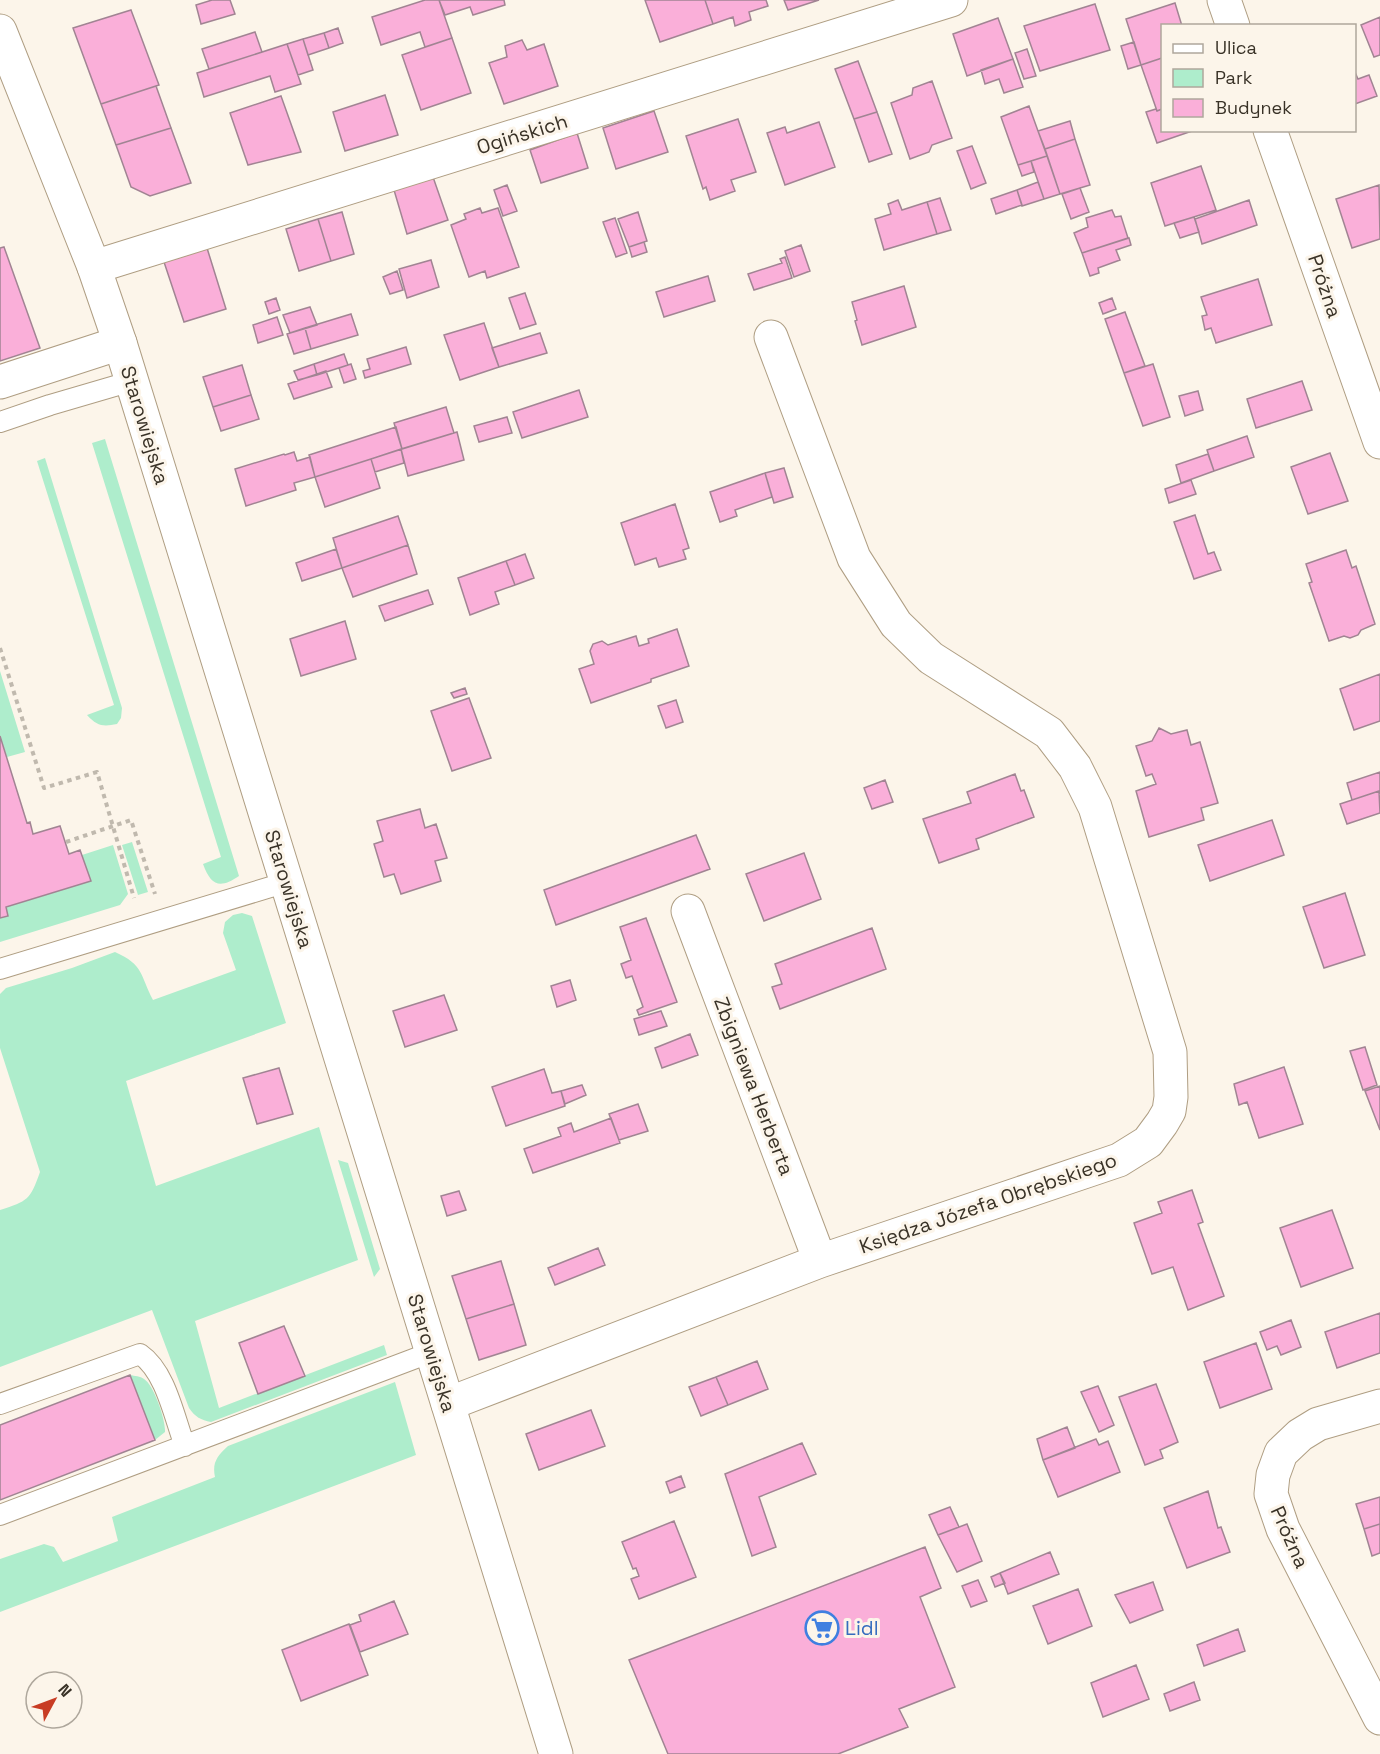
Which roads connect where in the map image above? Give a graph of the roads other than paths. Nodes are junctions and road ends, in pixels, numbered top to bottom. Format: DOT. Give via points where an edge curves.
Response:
graph roads {
  1 [pos="951,0"];
  2 [pos="1224,0"];
  3 [pos="1232,24"];
  4 [pos="0,31"];
  5 [pos="9,79"];
  6 [pos="1271,132"];
  7 [pos="94,267"];
  8 [pos="771,337"];
  9 [pos="120,343"];
  10 [pos="132,381"];
  11 [pos="0,382"];
  12 [pos="0,422"];
  13 [pos="1380,442"];
  14 [pos="287,882"];
  15 [pos="688,911"];
  16 [pos="0,969"];
  17 [pos="820,1261"];
  18 [pos="432,1352"];
  19 [pos="0,1404"];
  20 [pos="448,1404"];
  21 [pos="1380,1406"];
  22 [pos="185,1446"];
  23 [pos="0,1515"];
  24 [pos="1380,1718"];
  25 [pos="556,1754"];
  1 -- 7 [label="street, Ogińskich"];
  2 -- 3 [label="street"];
  4 -- 5 [label="street, Starowiejska"];
  5 -- 7 [label="street, Starowiejska"];
  6 -- 13 [label="street, Próżna"];
  7 -- 9 [label="street, Starowiejska"];
  8 -- 17 [label="street, Księdza Józefa Obrębskiego" via="854,558 896,624 931,658 1049,733 1075,767 1095,807 1170,1052 1169,1111 1148,1142 1119,1160"];
  9 -- 10 [label="street, Starowiejska"];
  9 -- 11 [label="street"];
  10 -- 12 [label="lane"];
  10 -- 14 [label="street, Starowiejska"];
  14 -- 16 [label="lane"];
  14 -- 18 [label="street, Starowiejska"];
  15 -- 17 [label="street, Zbigniewa Herberta"];
  17 -- 20 [label="street, Księdza Józefa Obrębskiego"];
  18 -- 20 [label="street, Starowiejska"];
  18 -- 22 [label="lane"];
  19 -- 22 [label="lane" via="140,1354 159,1375"];
  20 -- 25 [label="street, Starowiejska"];
  21 -- 24 [label="street, Próżna" via="1318,1424 1300,1435 1281,1453 1271,1494 1283,1530"];
  22 -- 23 [label="lane"];
}
